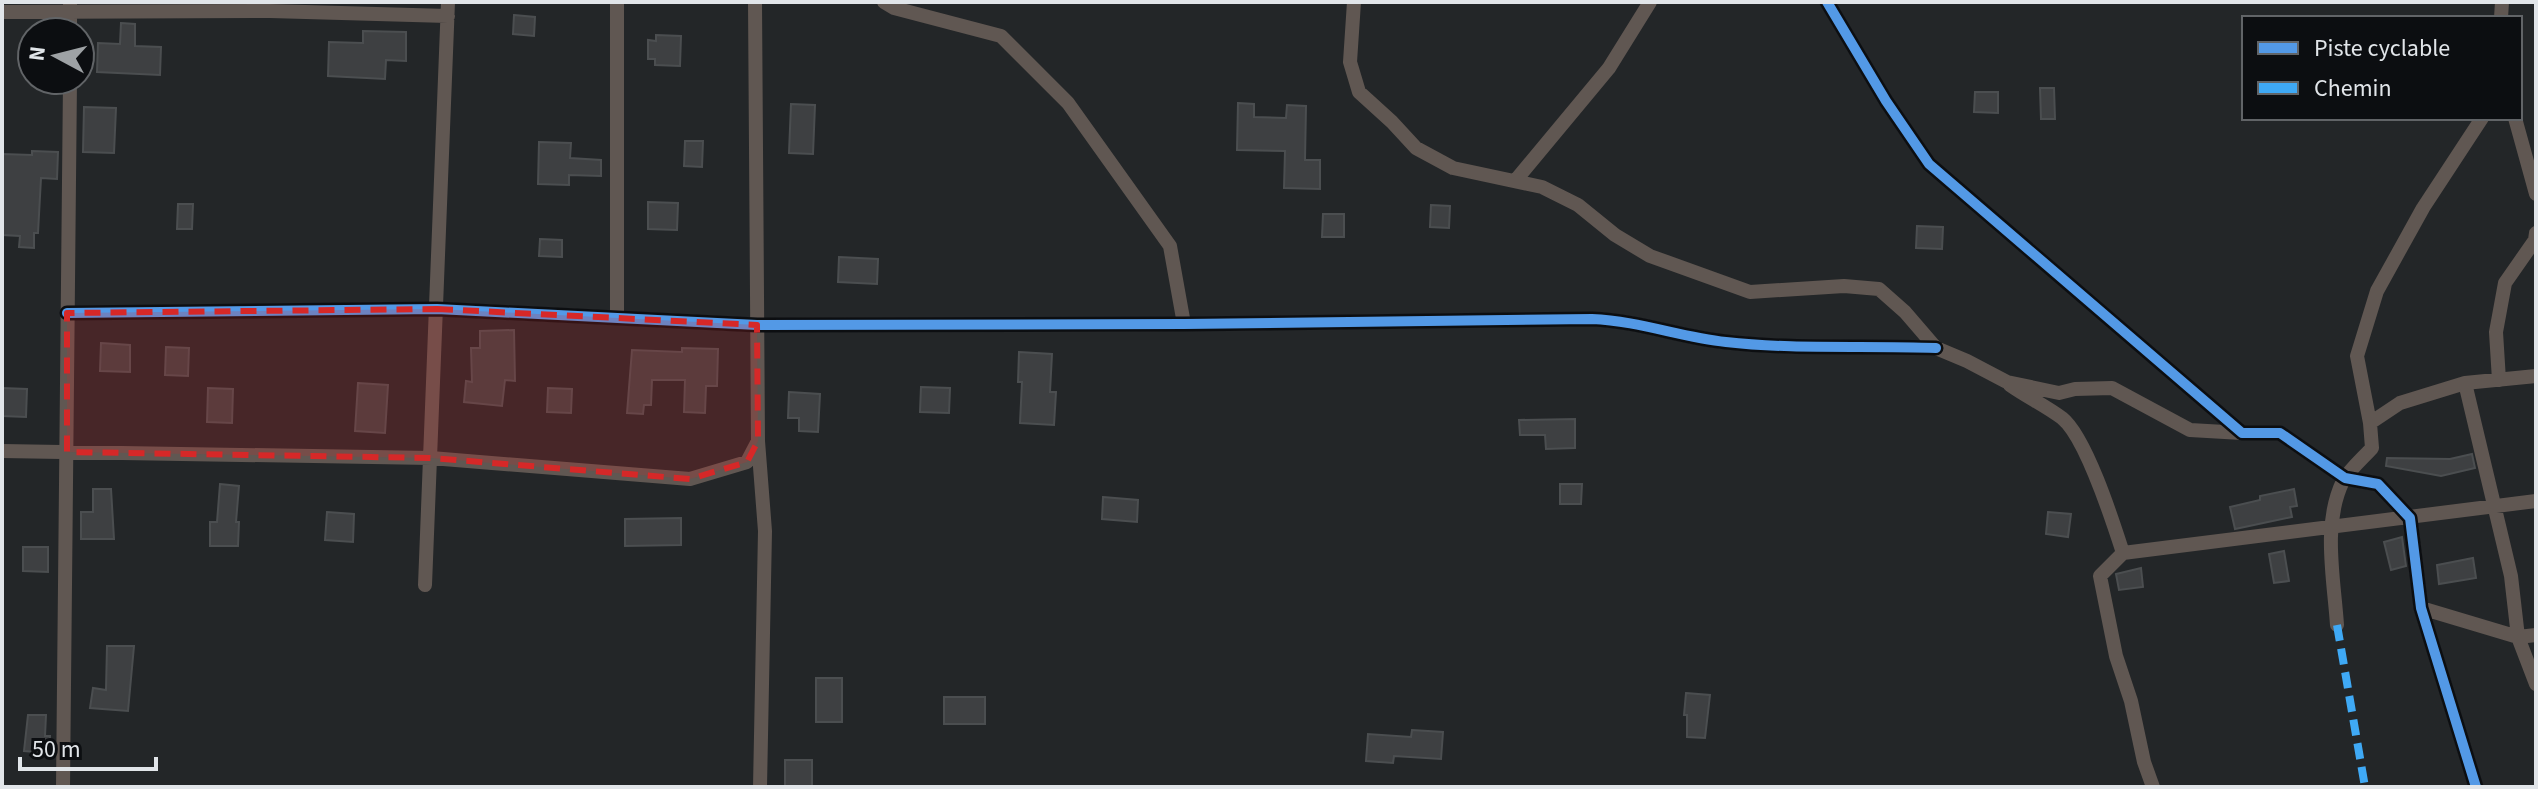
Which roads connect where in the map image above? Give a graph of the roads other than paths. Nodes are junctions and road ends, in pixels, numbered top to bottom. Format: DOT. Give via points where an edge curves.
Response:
graph roads {
  1 [pos="617,2"];
  2 [pos="755,2"];
  3 [pos="884,2"];
  4 [pos="1354,2"];
  5 [pos="1650,2"];
  6 [pos="1827,2"];
  7 [pos="70,7"];
  8 [pos="448,9"];
  9 [pos="2,12"];
  10 [pos="70,96"];
  11 [pos="2481,120"];
  12 [pos="2516,120"];
  13 [pos="1515,181"];
  14 [pos="2536,194"];
  15 [pos="2536,233"];
  16 [pos="437,309"];
  17 [pos="67,313"];
  18 [pos="617,318"];
  19 [pos="1184,324"];
  20 [pos="757,325"];
  21 [pos="1936,348"];
  22 [pos="2536,376"];
  23 [pos="2499,380"];
  24 [pos="2007,382"];
  25 [pos="2465,383"];
  26 [pos="2370,423"];
  27 [pos="2242,433"];
  28 [pos="758,441"];
  29 [pos="2,451"];
  30 [pos="67,452"];
  31 [pos="431,458"];
  32 [pos="2345,478"];
  33 [pos="2536,501"];
  34 [pos="2492,505"];
  35 [pos="2410,518"];
  36 [pos="2332,527"];
  37 [pos="2123,553"];
  38 [pos="425,585"];
  39 [pos="2421,608"];
  40 [pos="2337,625"];
  41 [pos="2536,635"];
  42 [pos="2518,637"];
  43 [pos="2536,650"];
  44 [pos="2536,684"];
  45 [pos="63,787"];
  46 [pos="760,787"];
  47 [pos="2153,787"];
  48 [pos="2476,787"];
  1 -- 18 [label="street"];
  2 -- 20 [label="street"];
  3 -- 19 [label="street" via="1001,36 1068,103 1170,246"];
  4 -- 13 [label="street" via="1350,62 1359,92 1416,148 1453,168"];
  5 -- 13 [label="street" via="1609,68"];
  6 -- 27 [label="street" via="1929,164"];
  7 -- 8 [label="street"];
  7 -- 9 [label="street"];
  8 -- 16 [label="street"];
  10 -- 17 [label="street"];
  11 -- 26 [label="street" via="2377,291 2357,356"];
  12 -- 14 [label="street"];
  13 -- 21 [label="street" via="1563,196 1650,256 1750,292 1879,289"];
  15 -- 23 [label="street" via="2505,283 2496,332"];
  16 -- 17 [label="street"];
  16 -- 18 [label="street"];
  16 -- 31 [label="street"];
  17 -- 30 [label="street"];
  18 -- 20 [label="street"];
  19 -- 20 [label="street"];
  19 -- 21 [label="street" via="1614,320 1723,342 1818,349"];
  20 -- 28 [label="street"];
  21 -- 24 [label="street"];
  22 -- 23 [label="street"];
  23 -- 25 [label="street"];
  24 -- 27 [label="street" via="2059,393 2112,388 2190,430"];
  24 -- 37 [label="street" via="2065,420 2091,466"];
  25 -- 26 [label="street" via="2400,403"];
  25 -- 34 [label="street"];
  26 -- 32 [label="street" via="2372,448"];
  27 -- 32 [label="street" via="2280,433"];
  28 -- 31 [label="street" via="747,462 690,479"];
  28 -- 46 [label="street" via="765,531"];
  29 -- 30 [label="street"];
  30 -- 31 [label="street"];
  30 -- 45 [label="street"];
  31 -- 38 [label="street"];
  32 -- 35 [label="street" via="2378,484"];
  32 -- 36 [label="street"];
  33 -- 34 [label="street"];
  34 -- 35 [label="street"];
  34 -- 42 [label="street" via="2511,576"];
  35 -- 36 [label="street"];
  35 -- 39 [label="street"];
  36 -- 37 [label="street"];
  36 -- 40 [label="street"];
  37 -- 47 [label="street" via="2100,576"];
  39 -- 42 [label="street"];
  39 -- 48 [label="street"];
  41 -- 42 [label="street"];
  42 -- 43 [label="street"];
  42 -- 44 [label="street"];
}
